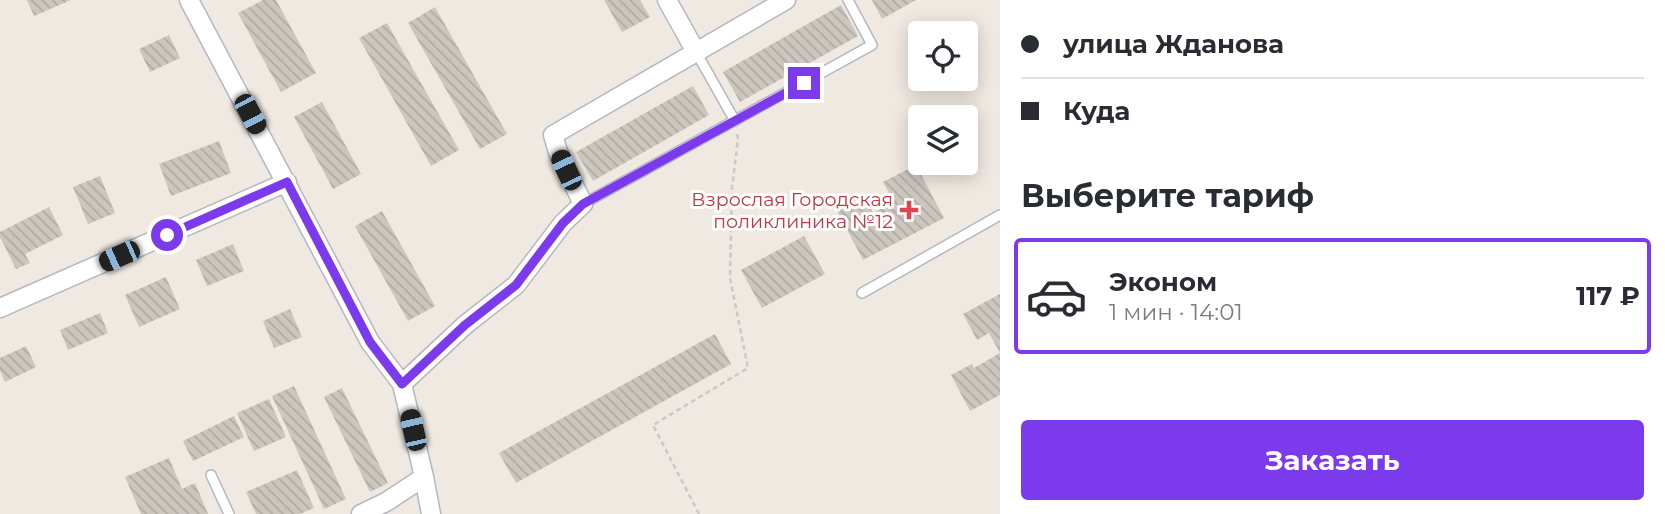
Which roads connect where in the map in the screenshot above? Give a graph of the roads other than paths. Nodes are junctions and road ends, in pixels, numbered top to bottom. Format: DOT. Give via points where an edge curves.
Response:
graph roads {
  1 [pos="190,0"];
  2 [pos="667,0"];
  3 [pos="786,0"];
  4 [pos="848,0"];
  5 [pos="696,52"];
  6 [pos="735,121"];
  7 [pos="287,182"];
  8 [pos="583,204"];
  9 [pos="1000,215"];
  10 [pos="862,293"];
  11 [pos="0,308"];
  12 [pos="402,384"];
  13 [pos="211,475"];
  14 [pos="424,477"];
  15 [pos="229,514"];
  16 [pos="360,514"];
  17 [pos="430,514"];
  1 -- 7 [label="street"];
  2 -- 5 [label="street"];
  3 -- 5 [label="street"];
  4 -- 6 [label="lane" via="872,45"];
  5 -- 6 [label="lane"];
  5 -- 8 [label="street" via="553,135"];
  6 -- 8 [label="lane"];
  7 -- 11 [label="street"];
  7 -- 12 [label="street" via="370,342"];
  8 -- 12 [label="street" via="516,285"];
  9 -- 10 [label="lane"];
  12 -- 14 [label="street"];
  13 -- 15 [label="lane"];
  14 -- 16 [label="street"];
  14 -- 17 [label="street"];
}
